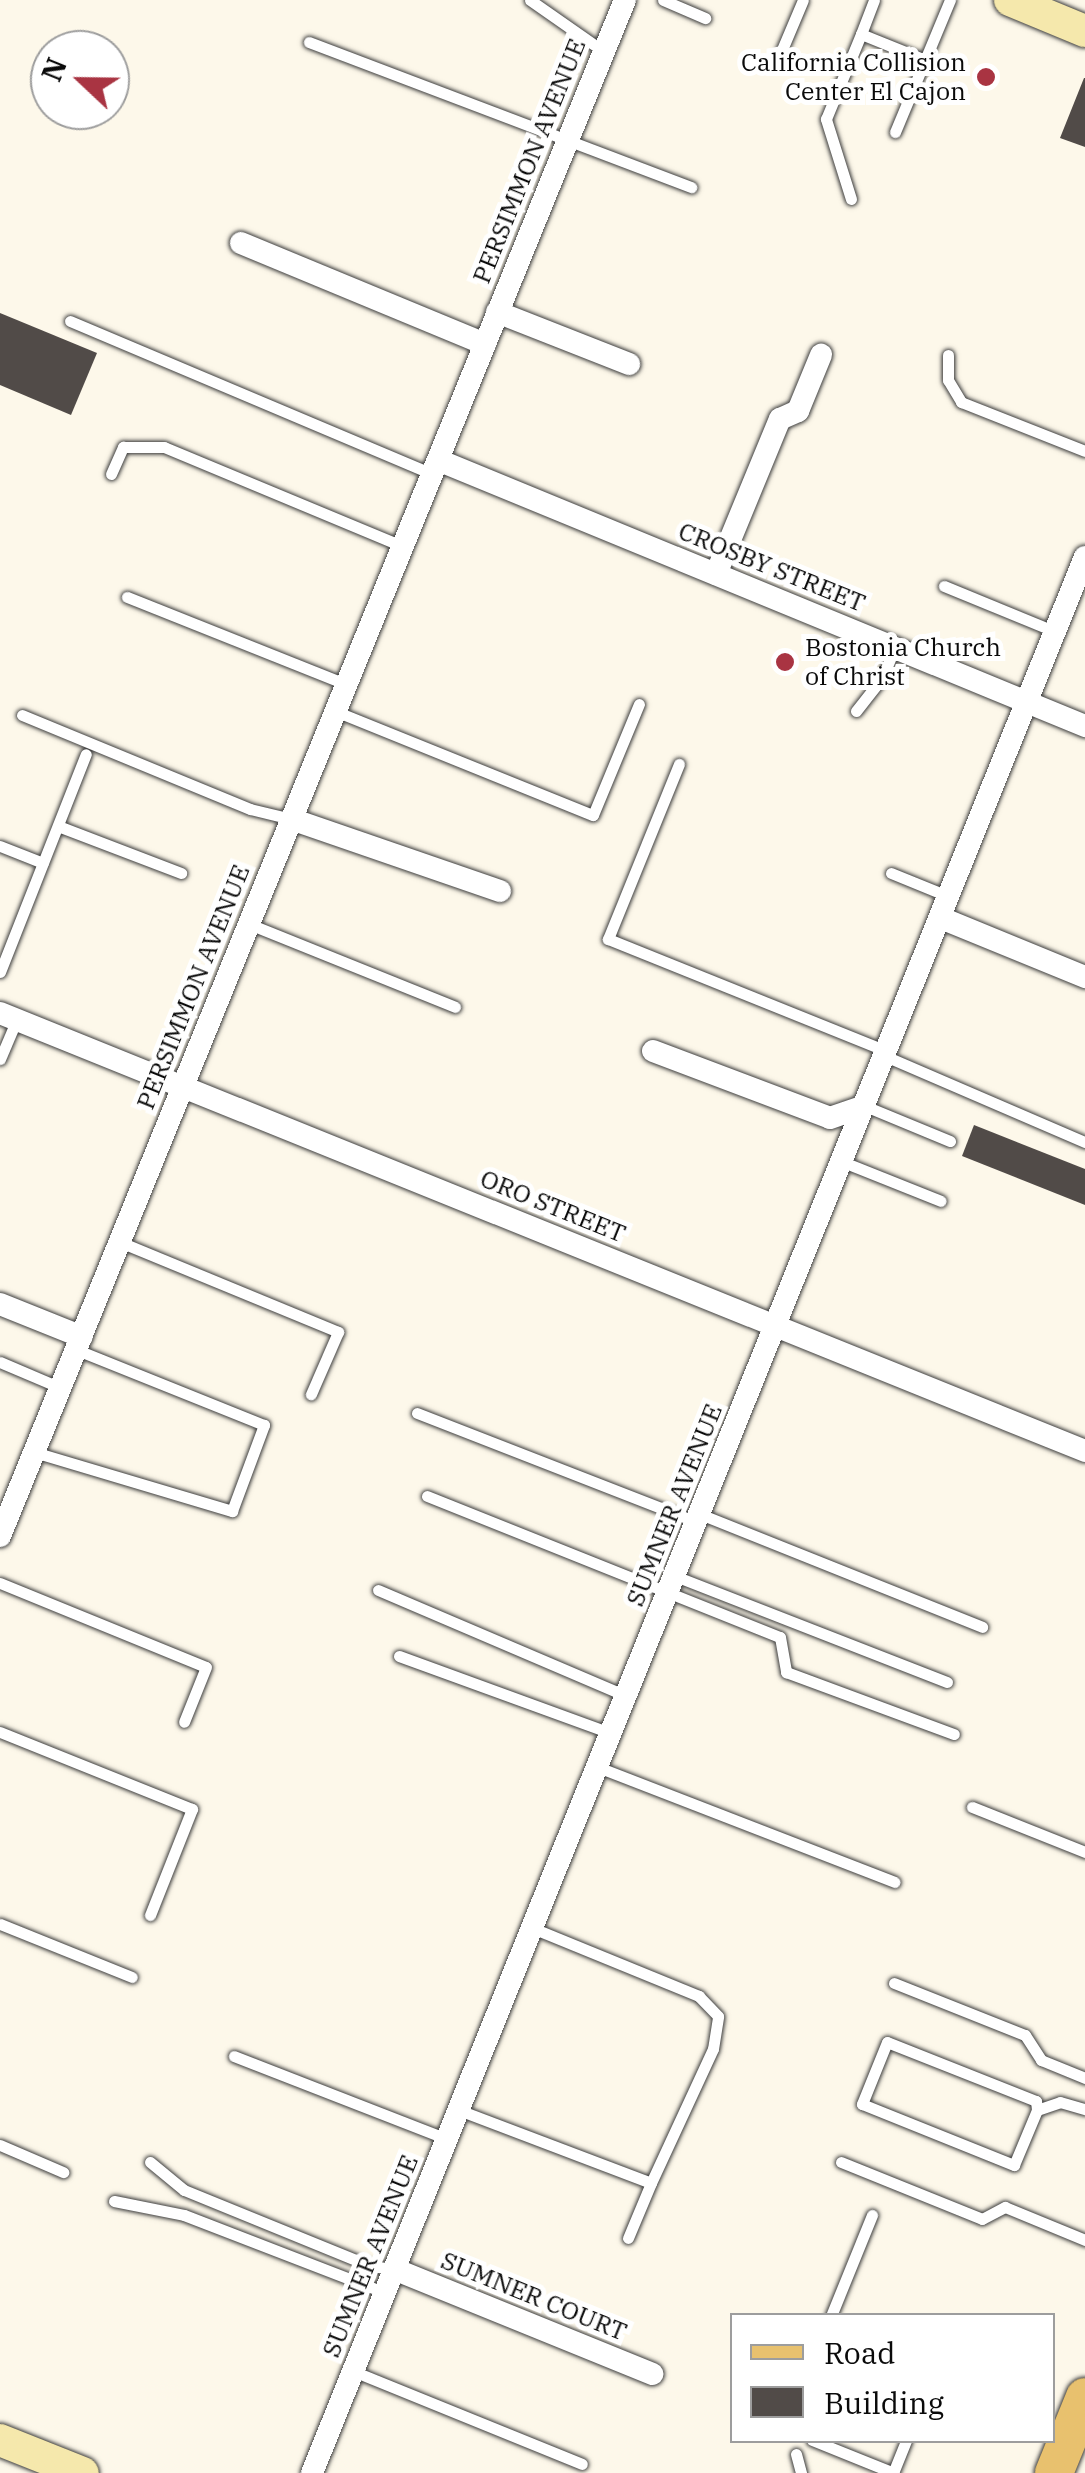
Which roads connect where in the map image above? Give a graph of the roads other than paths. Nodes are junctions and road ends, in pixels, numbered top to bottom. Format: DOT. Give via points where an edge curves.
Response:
graph roads {
  1 [pos="530,0"];
  2 [pos="624,0"];
  3 [pos="663,0"];
  4 [pos="803,0"];
  5 [pos="874,0"];
  6 [pos="950,0"];
  7 [pos="1010,0"];
  8 [pos="705,18"];
  9 [pos="1085,31"];
  10 [pos="861,34"];
  11 [pos="309,42"];
  12 [pos="604,52"];
  13 [pos="782,52"];
  14 [pos="925,60"];
  15 [pos="895,132"];
  16 [pos="566,139"];
  17 [pos="691,187"];
  18 [pos="851,199"];
  19 [pos="241,243"];
  20 [pos="498,312"];
  21 [pos="70,321"];
  22 [pos="484,344"];
  23 [pos="821,355"];
  24 [pos="948,356"];
  25 [pos="629,364"];
  26 [pos="1085,451"];
  27 [pos="435,467"];
  28 [pos="111,474"];
  29 [pos="402,546"];
  30 [pos="1085,557"];
  31 [pos="716,574"];
  32 [pos="944,586"];
  33 [pos="127,597"];
  34 [pos="1056,632"];
  35 [pos="895,648"];
  36 [pos="346,684"];
  37 [pos="1028,702"];
  38 [pos="638,704"];
  39 [pos="856,710"];
  40 [pos="335,711"];
  41 [pos="22,715"];
  42 [pos="1085,726"];
  43 [pos="86,754"];
  44 [pos="679,764"];
  45 [pos="291,819"];
  46 [pos="58,826"];
  47 [pos="0,846"];
  48 [pos="43,863"];
  49 [pos="181,873"];
  50 [pos="890,873"];
  51 [pos="500,892"];
  52 [pos="946,908"];
  53 [pos="248,924"];
  54 [pos="0,972"];
  55 [pos="1085,976"];
  56 [pos="455,1006"];
  57 [pos="8,1016"];
  58 [pos="653,1050"];
  59 [pos="886,1054"];
  60 [pos="0,1059"];
  61 [pos="183,1086"];
  62 [pos="865,1106"];
  63 [pos="950,1141"];
  64 [pos="1085,1142"];
  65 [pos="843,1162"];
  66 [pos="942,1201"];
  67 [pos="120,1242"];
  68 [pos="0,1304"];
  69 [pos="776,1326"];
  70 [pos="79,1343"];
  71 [pos="0,1362"];
  72 [pos="61,1388"];
  73 [pos="311,1394"];
  74 [pos="417,1413"];
  75 [pos="1085,1451"];
  76 [pos="34,1452"];
  77 [pos="427,1496"];
  78 [pos="699,1518"];
  79 [pos="0,1536"];
  80 [pos="0,1583"];
  81 [pos="672,1585"];
  82 [pos="378,1590"];
  83 [pos="982,1627"];
  84 [pos="399,1656"];
  85 [pos="947,1682"];
  86 [pos="626,1696"];
  87 [pos="184,1722"];
  88 [pos="0,1732"];
  89 [pos="611,1733"];
  90 [pos="954,1734"];
  91 [pos="598,1767"];
  92 [pos="972,1807"];
  93 [pos="1085,1852"];
  94 [pos="894,1882"];
  95 [pos="150,1914"];
  96 [pos="0,1924"];
  97 [pos="532,1928"];
  98 [pos="132,1978"];
  99 [pos="894,1982"];
  100 [pos="234,2056"];
  101 [pos="1085,2078"];
  102 [pos="1085,2109"];
  103 [pos="459,2110"];
  104 [pos="1037,2110"];
  105 [pos="447,2140"];
  106 [pos="0,2145"];
  107 [pos="150,2162"];
  108 [pos="841,2162"];
  109 [pos="63,2172"];
  110 [pos="651,2183"];
  111 [pos="114,2200"];
  112 [pos="872,2215"];
  113 [pos="628,2238"];
  114 [pos="1085,2240"];
  115 [pos="394,2269"];
  116 [pos="384,2292"];
  117 [pos="832,2313"];
  118 [pos="353,2371"];
  119 [pos="653,2374"];
  120 [pos="1085,2397"];
  121 [pos="0,2440"];
  122 [pos="819,2443"];
  123 [pos="905,2443"];
  124 [pos="1058,2450"];
  125 [pos="796,2454"];
  126 [pos="582,2464"];
  127 [pos="82,2473"];
  128 [pos="312,2473"];
  129 [pos="801,2473"];
  130 [pos="894,2473"];
  1 -- 12 [label="lane"];
  2 -- 12 [label="street, PERSIMMON AVENUE"];
  3 -- 8 [label="lane"];
  4 -- 13 [label="lane"];
  5 -- 10 [label="lane"];
  6 -- 14 [label="lane"];
  7 -- 9 [label="street"];
  10 -- 14 [label="lane"];
  10 -- 18 [label="lane" via="826,119"];
  11 -- 16 [label="lane"];
  12 -- 16 [label="street, PERSIMMON AVENUE"];
  14 -- 15 [label="lane"];
  16 -- 17 [label="lane"];
  16 -- 20 [label="street, PERSIMMON AVENUE"];
  19 -- 22 [label="street"];
  20 -- 22 [label="street, PERSIMMON AVENUE"];
  20 -- 25 [label="street"];
  21 -- 27 [label="lane"];
  22 -- 27 [label="street, PERSIMMON AVENUE"];
  23 -- 31 [label="street" via="798,412 780,419"];
  24 -- 26 [label="lane" via="948,380 961,402"];
  27 -- 29 [label="street, PERSIMMON AVENUE"];
  27 -- 31 [label="street, CROSBY STREET"];
  28 -- 29 [label="lane" via="123,447 164,447"];
  29 -- 36 [label="street, PERSIMMON AVENUE"];
  30 -- 34 [label="street, SUMNER AVENUE"];
  31 -- 35 [label="street, CROSBY STREET"];
  32 -- 34 [label="lane"];
  33 -- 36 [label="lane"];
  34 -- 37 [label="street, SUMNER AVENUE"];
  35 -- 37 [label="street, CROSBY STREET"];
  35 -- 39 [label="lane"];
  36 -- 40 [label="street, PERSIMMON AVENUE"];
  37 -- 42 [label="street, CROSBY STREET"];
  37 -- 52 [label="street, SUMNER AVENUE"];
  38 -- 40 [label="lane" via="594,814"];
  40 -- 45 [label="street, PERSIMMON AVENUE"];
  41 -- 45 [label="lane" via="250,809"];
  43 -- 46 [label="lane"];
  44 -- 59 [label="lane" via="608,940"];
  45 -- 51 [label="street"];
  45 -- 53 [label="street, PERSIMMON AVENUE"];
  46 -- 48 [label="lane"];
  46 -- 49 [label="lane"];
  47 -- 48 [label="lane"];
  48 -- 54 [label="lane"];
  50 -- 52 [label="lane"];
  52 -- 55 [label="street"];
  52 -- 59 [label="street, SUMNER AVENUE"];
  53 -- 56 [label="lane"];
  53 -- 61 [label="street, PERSIMMON AVENUE"];
  57 -- 60 [label="lane"];
  57 -- 61 [label="street, ORO STREET"];
  58 -- 62 [label="street" via="830,1118"];
  59 -- 62 [label="street, SUMNER AVENUE"];
  59 -- 64 [label="lane"];
  61 -- 67 [label="street, PERSIMMON AVENUE"];
  61 -- 69 [label="street, ORO STREET"];
  62 -- 63 [label="lane"];
  62 -- 65 [label="street, SUMNER AVENUE"];
  65 -- 66 [label="lane"];
  65 -- 69 [label="street, SUMNER AVENUE"];
  67 -- 70 [label="street, PERSIMMON AVENUE"];
  67 -- 73 [label="lane" via="338,1332"];
  68 -- 70 [label="street"];
  69 -- 75 [label="street, ORO STREET"];
  69 -- 78 [label="street, SUMNER AVENUE"];
  70 -- 72 [label="street, PERSIMMON AVENUE"];
  70 -- 76 [label="lane" via="264,1425 232,1510"];
  71 -- 72 [label="lane"];
  72 -- 76 [label="street, PERSIMMON AVENUE"];
  74 -- 78 [label="lane"];
  76 -- 79 [label="street, PERSIMMON AVENUE"];
  77 -- 81 [label="lane"];
  78 -- 81 [label="street, SUMNER AVENUE"];
  78 -- 83 [label="lane"];
  80 -- 87 [label="lane" via="206,1667"];
  81 -- 85 [label="lane"];
  81 -- 86 [label="street, SUMNER AVENUE"];
  81 -- 90 [label="lane" via="780,1637 786,1672"];
  82 -- 86 [label="lane"];
  84 -- 89 [label="lane"];
  86 -- 89 [label="street, SUMNER AVENUE"];
  88 -- 95 [label="lane" via="192,1810"];
  89 -- 91 [label="street, SUMNER AVENUE"];
  91 -- 94 [label="lane"];
  91 -- 97 [label="street, SUMNER AVENUE"];
  92 -- 93 [label="lane"];
  96 -- 98 [label="lane"];
  97 -- 103 [label="street, SUMNER AVENUE"];
  97 -- 110 [label="lane" via="699,1996 718,2016 713,2049"];
  99 -- 101 [label="lane" via="1025,2035 1041,2060"];
  100 -- 105 [label="lane"];
  102 -- 104 [label="lane" via="1060,2102"];
  103 -- 105 [label="street, SUMNER AVENUE"];
  103 -- 110 [label="lane"];
  104 -- 104 [label="lane" via="1014,2165 862,2104 888,2042 1036,2101"];
  105 -- 115 [label="street, SUMNER AVENUE"];
  106 -- 109 [label="lane"];
  107 -- 115 [label="lane" via="184,2190 370,2266"];
  108 -- 114 [label="lane" via="982,2218 1005,2207"];
  110 -- 113 [label="lane"];
  111 -- 116 [label="lane" via="184,2215"];
  112 -- 117 [label="lane"];
  115 -- 116 [label="street, SUMNER AVENUE"];
  115 -- 119 [label="street, SUMNER COURT"];
  116 -- 118 [label="street, SUMNER AVENUE"];
  118 -- 126 [label="lane"];
  118 -- 128 [label="street, SUMNER AVENUE"];
  120 -- 124 [label="main road"];
  121 -- 127 [label="street"];
  122 -- 130 [label="lane"];
  123 -- 130 [label="lane"];
  125 -- 129 [label="lane"];
}
